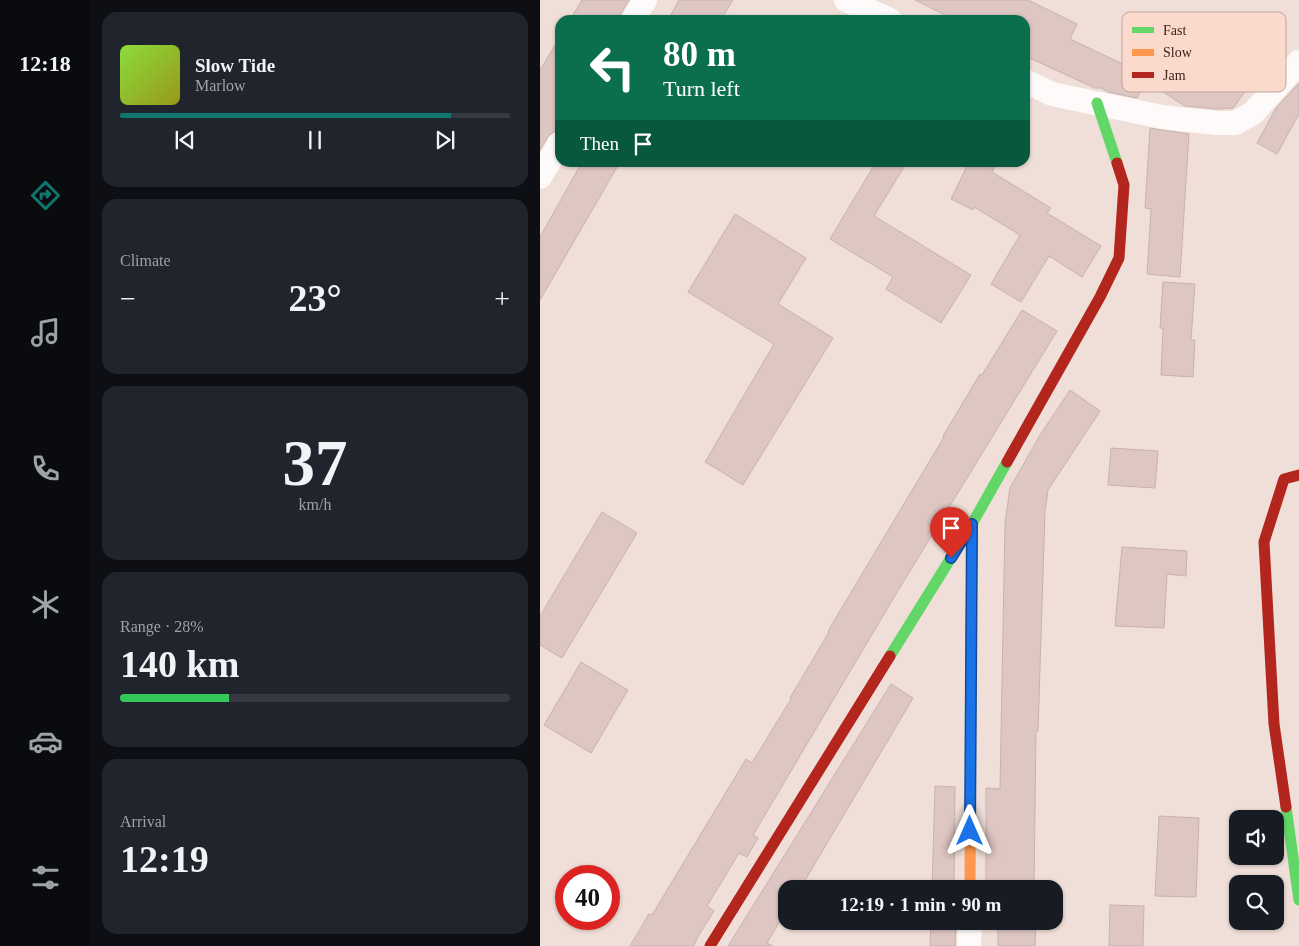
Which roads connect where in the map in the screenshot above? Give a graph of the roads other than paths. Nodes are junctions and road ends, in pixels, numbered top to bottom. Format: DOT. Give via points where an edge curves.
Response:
graph roads {
  1 [pos="645,0"];
  2 [pos="846,0"];
  3 [pos="636,15"];
  4 [pos="879,15"];
  5 [pos="1299,62"];
  6 [pos="1286,76"];
  7 [pos="1030,83"];
  8 [pos="1272,92"];
  9 [pos="1097,103"];
  10 [pos="555,152"];
  11 [pos="540,177"];
  12 [pos="1299,475"];
  13 [pos="972,524"];
  14 [pos="970,880"];
  15 [pos="1299,900"];
  16 [pos="970,930"];
  17 [pos="710,946"];
  18 [pos="969,946"];
  1 -- 3 [label="street"];
  2 -- 4 [label="street"];
  5 -- 6 [label="street"];
  7 -- 9 [label="street" via="1052,94"];
  8 -- 9 [label="street" via="1253,113 1235,122 1162,117"];
  9 -- 13 [label="street" via="1124,185 1119,258"];
  10 -- 11 [label="street"];
  12 -- 15 [label="street" via="1284,479 1264,542 1274,724"];
  13 -- 14 [label="street"];
  13 -- 17 [label="street"];
  16 -- 18 [label="street"];
}
